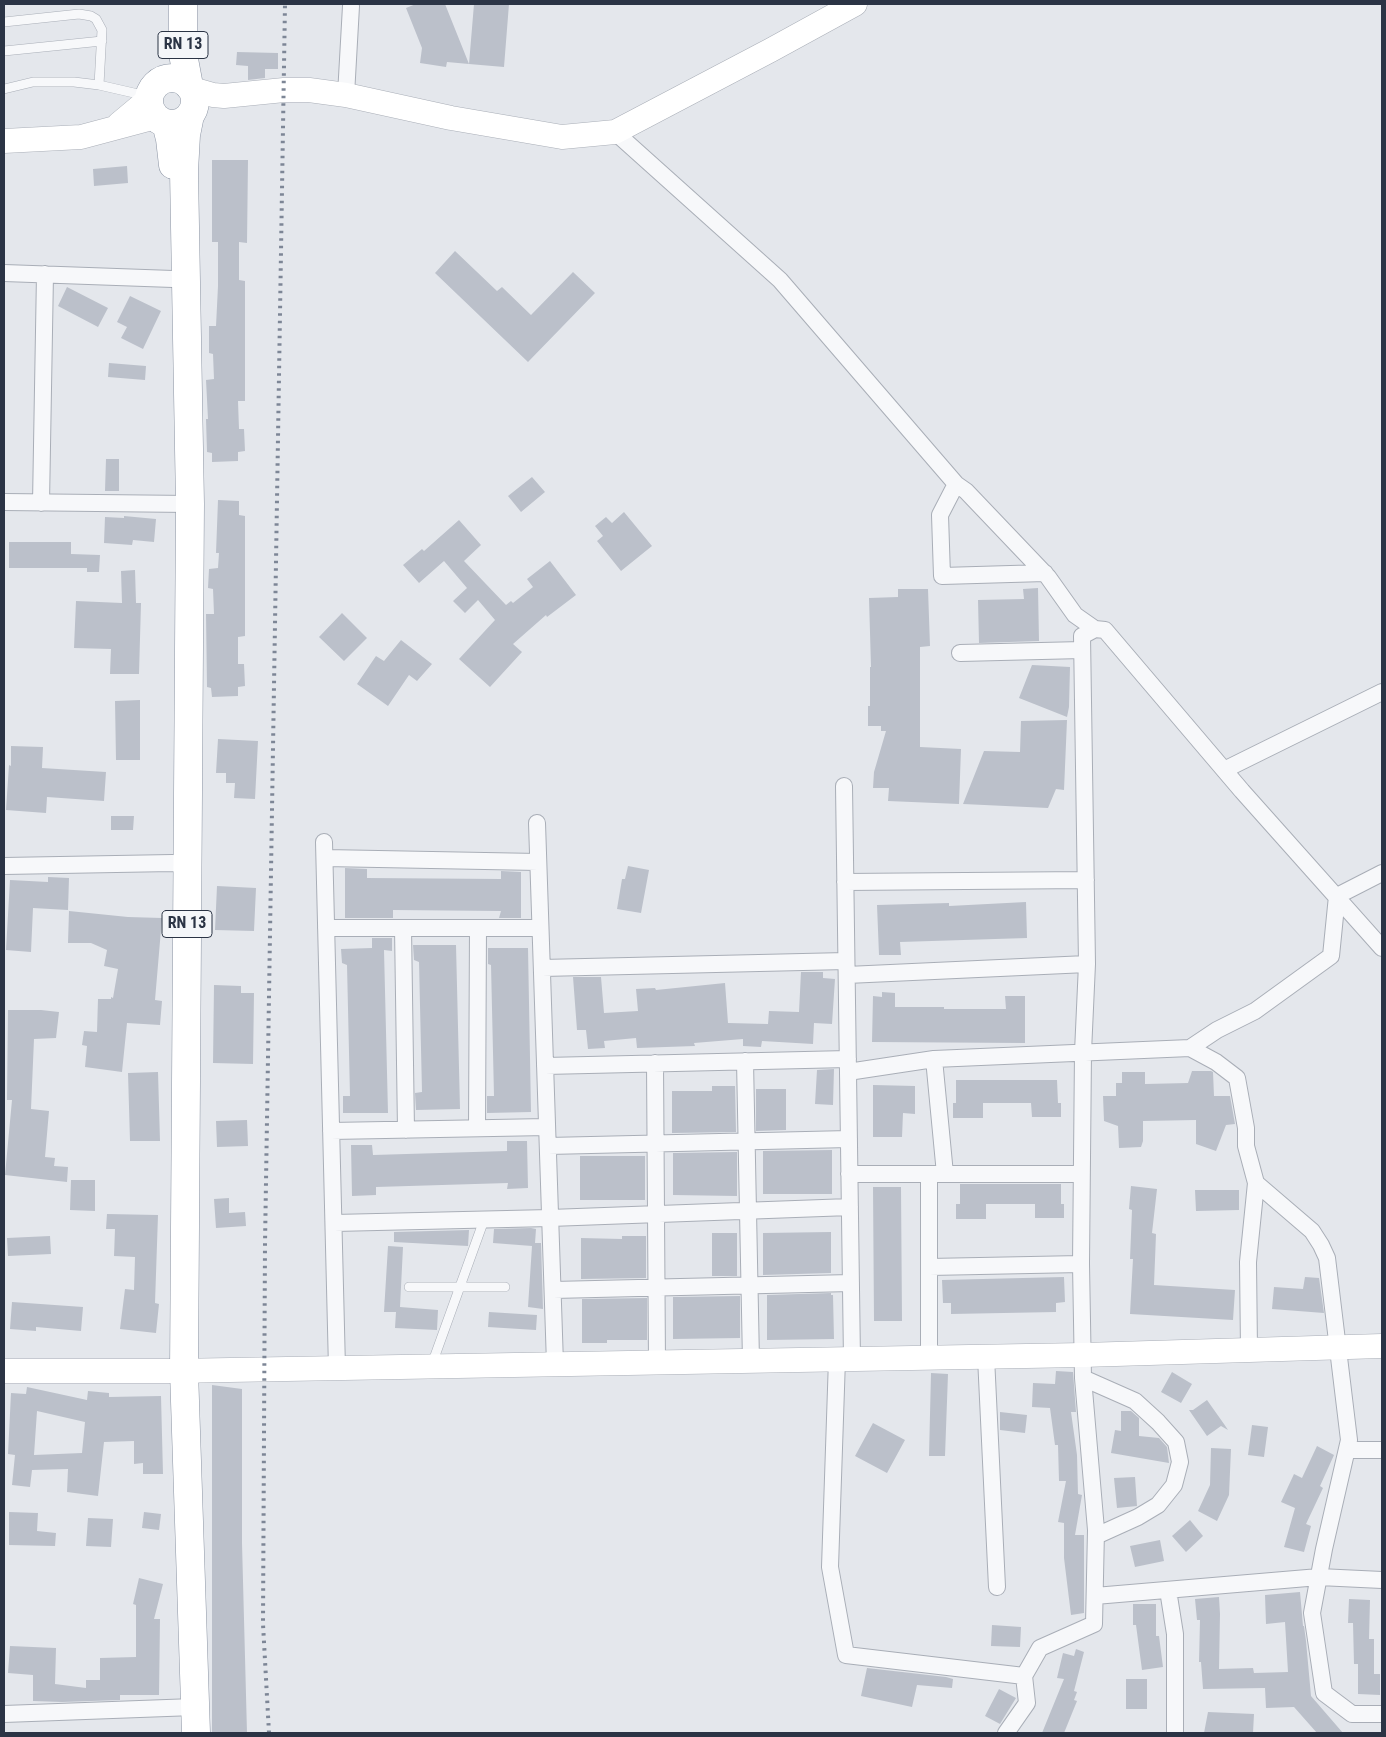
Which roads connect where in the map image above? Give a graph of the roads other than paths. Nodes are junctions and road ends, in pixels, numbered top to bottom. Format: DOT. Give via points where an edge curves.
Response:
graph roads {
  1 [pos="166,4"];
  2 [pos="183,4"];
  3 [pos="855,4"];
  4 [pos="352,6"];
  5 [pos="4,22"];
  6 [pos="102,41"];
  7 [pos="4,52"];
  8 [pos="99,85"];
  9 [pos="4,89"];
  10 [pos="346,95"];
  11 [pos="171,102"];
  12 [pos="615,132"];
  13 [pos="4,141"];
  14 [pos="4,273"];
  15 [pos="45,274"];
  16 [pos="173,279"];
  17 [pos="956,484"];
  18 [pos="4,502"];
  19 [pos="41,503"];
  20 [pos="182,505"];
  21 [pos="1045,573"];
  22 [pos="1095,629"];
  23 [pos="1082,650"];
  24 [pos="960,653"];
  25 [pos="1382,692"];
  26 [pos="1224,770"];
  27 [pos="844,786"];
  28 [pos="537,823"];
  29 [pos="538,862"];
  30 [pos="180,864"];
  31 [pos="4,866"];
  32 [pos="1382,873"];
  33 [pos="1086,880"];
  34 [pos="845,882"];
  35 [pos="1337,896"];
  36 [pos="326,928"];
  37 [pos="403,928"];
  38 [pos="478,928"];
  39 [pos="540,928"];
  40 [pos="1382,948"];
  41 [pos="1087,964"];
  42 [pos="542,968"];
  43 [pos="846,968"];
  44 [pos="1190,1048"];
  45 [pos="1083,1052"];
  46 [pos="934,1059"];
  47 [pos="745,1061"];
  48 [pos="656,1063"];
  49 [pos="848,1065"];
  50 [pos="545,1066"];
  51 [pos="547,1127"];
  52 [pos="477,1128"];
  53 [pos="406,1130"];
  54 [pos="331,1131"];
  55 [pos="849,1139"];
  56 [pos="746,1141"];
  57 [pos="656,1144"];
  58 [pos="548,1146"];
  59 [pos="849,1174"];
  60 [pos="929,1174"];
  61 [pos="946,1174"];
  62 [pos="1081,1174"];
  63 [pos="1256,1183"];
  64 [pos="850,1207"];
  65 [pos="748,1211"];
  66 [pos="657,1214"];
  67 [pos="550,1218"];
  68 [pos="484,1220"];
  69 [pos="334,1223"];
  70 [pos="1081,1264"];
  71 [pos="929,1267"];
  72 [pos="851,1283"];
  73 [pos="749,1285"];
  74 [pos="409,1287"];
  75 [pos="460,1287"];
  76 [pos="505,1287"];
  77 [pos="656,1287"];
  78 [pos="552,1290"];
  79 [pos="1382,1346"];
  80 [pos="1338,1347"];
  81 [pos="1249,1350"];
  82 [pos="986,1357"];
  83 [pos="929,1358"];
  84 [pos="845,1359"];
  85 [pos="751,1361"];
  86 [pos="657,1362"];
  87 [pos="555,1364"];
  88 [pos="1083,1366"];
  89 [pos="431,1367"];
  90 [pos="337,1368"];
  91 [pos="4,1371"];
  92 [pos="178,1371"];
  93 [pos="1347,1450"];
  94 [pos="1382,1450"];
  95 [pos="1096,1536"];
  96 [pos="1319,1577"];
  97 [pos="1382,1580"];
  98 [pos="997,1587"];
  99 [pos="1168,1590"];
  100 [pos="1095,1596"];
  101 [pos="1024,1676"];
  102 [pos="4,1714"];
  103 [pos="1382,1714"];
  104 [pos="186,1720"];
  105 [pos="1006,1733"];
  106 [pos="1175,1733"];
  1 -- 11 [label="highway, RN 13" via="164,58"];
  2 -- 11 [label="highway, RN 13" via="183,54"];
  3 -- 12 [label="main road"];
  4 -- 10 [label="street"];
  5 -- 6 [label="lane" via="85,14 100,24"];
  6 -- 7 [label="lane"];
  6 -- 8 [label="lane"];
  8 -- 9 [label="lane" via="33,82"];
  8 -- 11 [label="lane"];
  10 -- 11 [label="main road" via="284,90"];
  10 -- 12 [label="main road" via="451,118 562,137"];
  11 -- 13 [label="main road" via="112,130 81,137"];
  11 -- 16 [label="highway, RN 13"];
  11 -- 20 [label="highway, RN 13" via="186,136"];
  12 -- 17 [label="street" via="780,280"];
  14 -- 15 [label="street"];
  15 -- 16 [label="street"];
  15 -- 19 [label="street"];
  16 -- 20 [label="highway, RN 13"];
  17 -- 21 [label="street"];
  17 -- 21 [label="street" via="940,515 942,576"];
  18 -- 19 [label="street"];
  19 -- 20 [label="street"];
  20 -- 30 [label="highway, RN 13" via="172,612"];
  21 -- 22 [label="street" via="1075,615"];
  22 -- 23 [label="street" via="1082,636"];
  22 -- 26 [label="street" via="1105,630"];
  23 -- 24 [label="street"];
  23 -- 33 [label="street"];
  25 -- 26 [label="street"];
  26 -- 35 [label="street"];
  27 -- 34 [label="street"];
  28 -- 29 [label="street"];
  29 -- 36 [label="street" via="324,850"];
  29 -- 39 [label="street"];
  30 -- 31 [label="street"];
  30 -- 92 [label="highway, RN 13" via="175,1272"];
  32 -- 35 [label="street"];
  33 -- 34 [label="street"];
  33 -- 41 [label="street"];
  34 -- 43 [label="street"];
  35 -- 40 [label="street"];
  35 -- 44 [label="street" via="1331,956 1255,1011"];
  36 -- 37 [label="street"];
  36 -- 54 [label="street"];
  37 -- 38 [label="street"];
  37 -- 53 [label="street"];
  38 -- 39 [label="street"];
  38 -- 52 [label="street"];
  39 -- 42 [label="street"];
  41 -- 43 [label="street"];
  41 -- 45 [label="street"];
  42 -- 43 [label="street"];
  42 -- 50 [label="street"];
  43 -- 49 [label="street"];
  44 -- 45 [label="street"];
  44 -- 63 [label="street" via="1237,1078 1246,1146"];
  45 -- 46 [label="street"];
  45 -- 62 [label="street"];
  46 -- 49 [label="street"];
  46 -- 61 [label="street"];
  47 -- 48 [label="street"];
  47 -- 49 [label="street"];
  47 -- 56 [label="street"];
  48 -- 50 [label="street"];
  48 -- 57 [label="street"];
  49 -- 55 [label="street"];
  50 -- 51 [label="street"];
  51 -- 52 [label="street"];
  51 -- 58 [label="street"];
  52 -- 53 [label="street"];
  53 -- 54 [label="street"];
  54 -- 69 [label="street"];
  55 -- 56 [label="street"];
  55 -- 59 [label="street"];
  56 -- 57 [label="street"];
  56 -- 65 [label="street"];
  57 -- 58 [label="street"];
  57 -- 66 [label="street"];
  58 -- 67 [label="street"];
  59 -- 60 [label="street"];
  59 -- 64 [label="street"];
  60 -- 61 [label="street"];
  60 -- 71 [label="street"];
  61 -- 62 [label="street"];
  62 -- 70 [label="street"];
  63 -- 80 [label="street" via="1312,1231 1321,1244 1327,1258"];
  63 -- 81 [label="street" via="1248,1262"];
  64 -- 65 [label="street"];
  64 -- 72 [label="street"];
  65 -- 66 [label="street"];
  65 -- 73 [label="street"];
  66 -- 67 [label="street"];
  66 -- 77 [label="street"];
  67 -- 68 [label="street"];
  67 -- 78 [label="street"];
  68 -- 69 [label="street"];
  68 -- 75 [label="lane"];
  69 -- 90 [label="street"];
  70 -- 71 [label="street"];
  70 -- 88 [label="street"];
  71 -- 83 [label="street"];
  72 -- 73 [label="street"];
  72 -- 84 [label="street"];
  73 -- 77 [label="street"];
  73 -- 85 [label="street"];
  74 -- 75 [label="lane"];
  75 -- 76 [label="lane"];
  75 -- 89 [label="lane"];
  77 -- 78 [label="street"];
  77 -- 86 [label="street"];
  78 -- 87 [label="street"];
  79 -- 80 [label="main road"];
  80 -- 81 [label="main road"];
  80 -- 93 [label="street" via="1349,1440"];
  81 -- 88 [label="main road"];
  82 -- 83 [label="main road"];
  82 -- 88 [label="main road"];
  82 -- 98 [label="street"];
  83 -- 84 [label="main road"];
  84 -- 85 [label="main road"];
  84 -- 101 [label="street" via="830,1567 846,1655"];
  85 -- 86 [label="main road"];
  86 -- 87 [label="main road"];
  87 -- 89 [label="main road"];
  88 -- 95 [label="street"];
  88 -- 95 [label="street" via="1158,1422 1176,1442 1180,1462 1174,1485 1158,1505"];
  89 -- 90 [label="main road"];
  90 -- 92 [label="main road"];
  91 -- 92 [label="main road"];
  92 -- 104 [label="highway, RN 13" via="173,1499"];
  93 -- 94 [label="street"];
  93 -- 96 [label="street"];
  95 -- 100 [label="street"];
  96 -- 97 [label="street"];
  96 -- 99 [label="street"];
  96 -- 103 [label="street" via="1312,1613 1324,1692 1352,1714"];
  99 -- 100 [label="street"];
  99 -- 106 [label="street" via="1175,1634"];
  100 -- 101 [label="street" via="1094,1624 1040,1648"];
  101 -- 105 [label="street" via="1026,1703"];
  102 -- 104 [label="street"];
}
